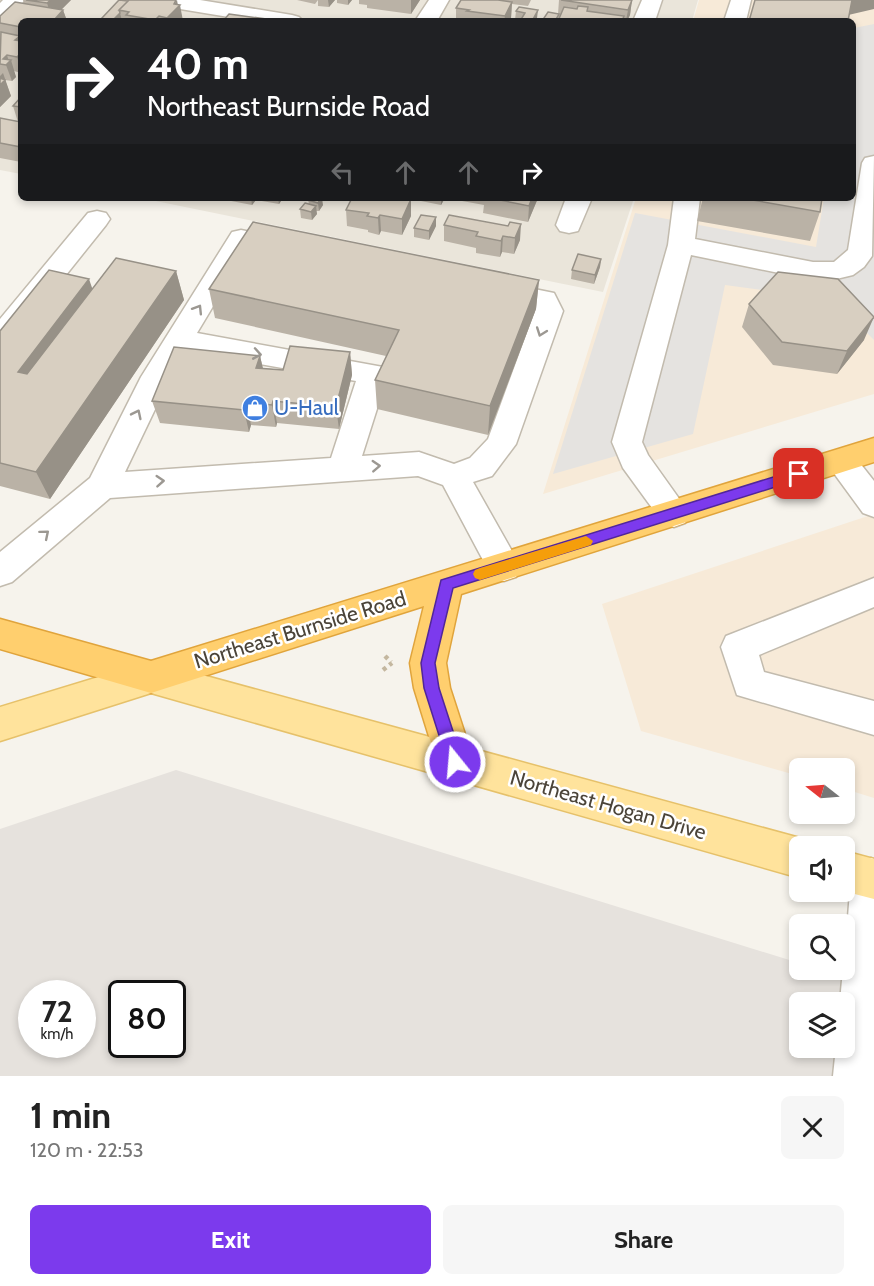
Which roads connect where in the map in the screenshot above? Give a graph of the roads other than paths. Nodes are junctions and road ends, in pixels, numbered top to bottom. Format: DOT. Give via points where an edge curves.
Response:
graph roads {
  1 [pos="15,0"];
  2 [pos="162,0"];
  3 [pos="439,0"];
  4 [pos="652,0"];
  5 [pos="741,0"];
  6 [pos="219,10"];
  7 [pos="0,14"];
  8 [pos="272,18"];
  9 [pos="428,18"];
  10 [pos="645,18"];
  11 [pos="736,18"];
  12 [pos="874,163"];
  13 [pos="873,189"];
  14 [pos="578,201"];
  15 [pos="687,201"];
  16 [pos="97,219"];
  17 [pos="569,225"];
  18 [pos="681,245"];
  19 [pos="311,253"];
  20 [pos="474,286"];
  21 [pos="0,339"];
  22 [pos="178,340"];
  23 [pos="874,450"];
  24 [pos="841,461"];
  25 [pos="343,468"];
  26 [pos="454,476"];
  27 [pos="102,486"];
  28 [pos="874,504"];
  29 [pos="674,514"];
  30 [pos="504,567"];
  31 [pos="0,572"];
  32 [pos="446,584"];
  33 [pos="874,592"];
  34 [pos="0,634"];
  35 [pos="151,677"];
  36 [pos="874,718"];
  37 [pos="0,724"];
  38 [pos="455,762"];
  39 [pos="789,855"];
  40 [pos="863,876"];
  41 [pos="856,1076"];
  1 -- 7 [label="lane"];
  2 -- 6 [label="lane"];
  3 -- 9 [label="lane"];
  4 -- 10 [label="lane"];
  5 -- 11 [label="lane"];
  6 -- 8 [label="lane"];
  12 -- 13 [label="lane"];
  13 -- 18 [label="lane" via="860,255 844,269 830,273 813,271"];
  14 -- 17 [label="lane"];
  15 -- 18 [label="lane"];
  16 -- 21 [label="lane"];
  18 -- 29 [label="lane" via="627,442 634,460"];
  22 -- 19 [label="lane, one-way" via="241,238"];
  20 -- 26 [label="lane, one-way" via="544,300 549,311 501,444 481,467"];
  22 -- 25 [label="lane, one-way" via="373,374"];
  27 -- 22 [label="lane, one-way"];
  23 -- 24 [label="highway, Northeast Burnside Road"];
  24 -- 28 [label="lane"];
  24 -- 29 [label="highway, Northeast Burnside Road"];
  25 -- 26 [label="lane, one-way" via="419,464"];
  27 -- 25 [label="lane, one-way"];
  26 -- 30 [label="lane"];
  31 -- 27 [label="lane, one-way"];
  29 -- 30 [label="highway, Northeast Burnside Road"];
  30 -- 32 [label="highway, Northeast Burnside Road"];
  32 -- 35 [label="highway, Northeast Burnside Road"];
  32 -- 38 [label="highway" via="428,663"];
  33 -- 36 [label="lane" via="739,648 750,684"];
  34 -- 35 [label="highway, Northeast Hogan Drive"];
  35 -- 37 [label="main road, Northeast Burnside Road"];
  35 -- 38 [label="main road, Northeast Hogan Drive"];
  38 -- 39 [label="main road, Northeast Hogan Drive"];
  40 -- 41 [label="lane"];
}
